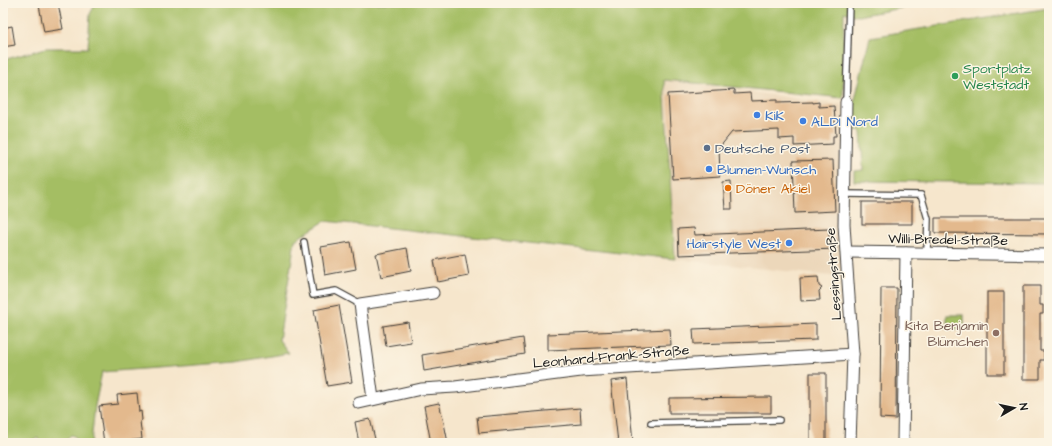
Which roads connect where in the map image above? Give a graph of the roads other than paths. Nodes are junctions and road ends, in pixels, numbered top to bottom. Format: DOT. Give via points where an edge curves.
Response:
graph roads {
  1 [pos="849,3"];
  2 [pos="846,102"];
  3 [pos="845,194"];
  4 [pos="304,242"];
  5 [pos="847,252"];
  6 [pos="906,253"];
  7 [pos="927,253"];
  8 [pos="1049,255"];
  9 [pos="433,293"];
  10 [pos="360,304"];
  11 [pos="853,354"];
  12 [pos="373,399"];
  13 [pos="359,402"];
  14 [pos="779,420"];
  15 [pos="651,423"];
  16 [pos="850,443"];
  17 [pos="903,443"];
  1 -- 2 [label="lane"];
  2 -- 3 [label="street, Lessingstraße"];
  3 -- 5 [label="street, Lessingstraße" via="844,225"];
  3 -- 7 [label="lane" via="921,195 928,219"];
  4 -- 10 [label="lane" via="313,295 336,291"];
  5 -- 6 [label="street, Willi-Bredel-Straße"];
  5 -- 11 [label="street, Lessingstraße" via="846,304"];
  6 -- 7 [label="street, Willi-Bredel-Straße"];
  6 -- 17 [label="street"];
  7 -- 8 [label="street, Willi-Bredel-Straße"];
  9 -- 10 [label="street"];
  10 -- 12 [label="street"];
  11 -- 12 [label="street, Leonhard-Frank-Straße" via="581,372 455,387 421,388"];
  11 -- 16 [label="street, Lessingstraße"];
  12 -- 13 [label="street, Leonhard-Frank-Straße"];
  14 -- 15 [label="lane"];
}
